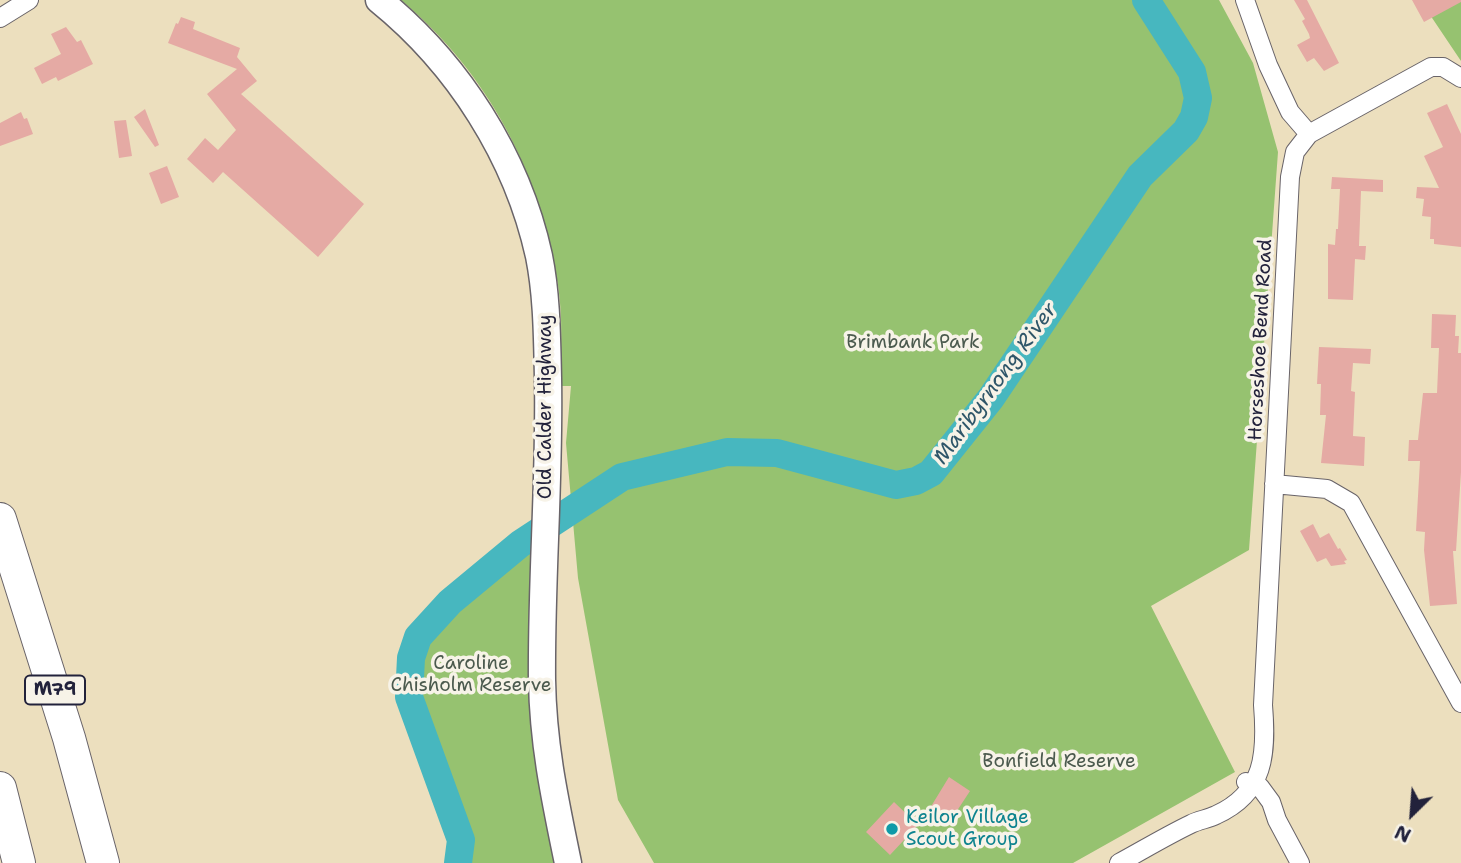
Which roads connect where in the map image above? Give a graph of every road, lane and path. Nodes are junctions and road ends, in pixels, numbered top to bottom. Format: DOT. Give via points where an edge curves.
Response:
graph roads {
  1 [pos="29,0"];
  2 [pos="379,0"];
  3 [pos="1245,0"];
  4 [pos="0,18"];
  5 [pos="1461,78"];
  6 [pos="1309,134"];
  7 [pos="1274,484"];
  8 [pos="0,519"];
  9 [pos="1458,692"];
  10 [pos="1249,786"];
  11 [pos="0,788"];
  12 [pos="19,863"];
  13 [pos="103,863"];
  14 [pos="568,863"];
  15 [pos="1119,863"];
  16 [pos="1300,863"];
  1 -- 4 [label="street"];
  2 -- 14 [label="main road, Old Calder Highway" via="415,31 482,118 512,173 539,258 546,314 549,437 544,723"];
  3 -- 6 [label="street" via="1290,112"];
  5 -- 6 [label="street" via="1443,66 1431,67"];
  6 -- 7 [label="street, Horseshoe Bend Road" via="1295,152 1290,177"];
  7 -- 9 [label="street" via="1327,489 1351,503"];
  7 -- 10 [label="street, Horseshoe Bend Road" via="1263,758"];
  8 -- 13 [label="highway, M79"];
  10 -- 15 [label="street"];
  10 -- 16 [label="street" via="1277,820"];
  11 -- 12 [label="highway"];
}
